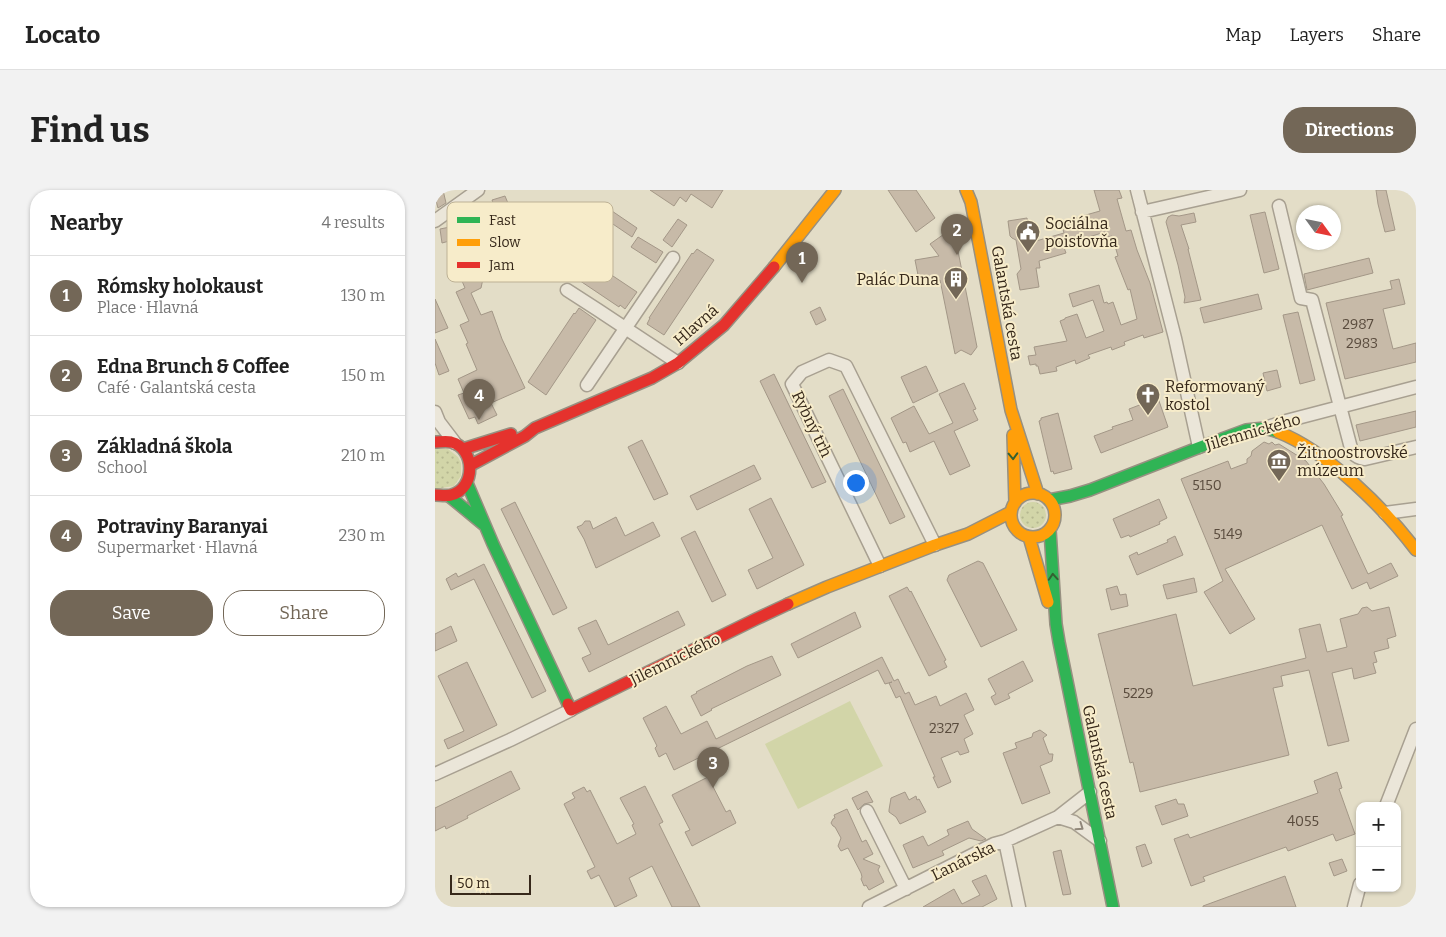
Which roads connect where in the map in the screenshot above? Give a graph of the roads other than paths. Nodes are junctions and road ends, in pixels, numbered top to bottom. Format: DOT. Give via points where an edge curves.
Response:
graph roads {
  1 [pos="478,190"];
  2 [pos="835,190"];
  3 [pos="966,190"];
  4 [pos="1137,190"];
  5 [pos="1240,190"];
  6 [pos="1214,193"];
  7 [pos="972,196"];
  8 [pos="461,202"];
  9 [pos="1279,206"];
  10 [pos="447,212"];
  11 [pos="1142,212"];
  12 [pos="435,221"];
  13 [pos="673,258"];
  14 [pos="567,290"];
  15 [pos="625,328"];
  16 [pos="678,363"];
  17 [pos="587,385"];
  18 [pos="1416,387"];
  19 [pos="1339,408"];
  20 [pos="1011,410"];
  21 [pos="437,417"];
  22 [pos="535,428"];
  23 [pos="1265,428"];
  24 [pos="435,437"];
  25 [pos="435,442"];
  26 [pos="459,446"];
  27 [pos="1199,447"];
  28 [pos="1416,448"];
  29 [pos="471,464"];
  30 [pos="467,483"];
  31 [pos="1095,489"];
  32 [pos="1038,494"];
  33 [pos="435,495"];
  34 [pos="449,496"];
  35 [pos="1049,500"];
  36 [pos="1013,507"];
  37 [pos="1416,509"];
  38 [pos="1385,513"];
  39 [pos="1053,525"];
  40 [pos="484,526"];
  41 [pos="1018,532"];
  42 [pos="969,534"];
  43 [pos="1029,538"];
  44 [pos="935,545"];
  45 [pos="1416,550"];
  46 [pos="880,566"];
  47 [pos="1056,624"];
  48 [pos="571,710"];
  49 [pos="1416,729"];
  50 [pos="439,772"];
  51 [pos="1090,792"];
  52 [pos="1388,802"];
  53 [pos="867,811"];
  54 [pos="1058,817"];
  55 [pos="1005,841"];
  56 [pos="1100,841"];
  57 [pos="906,889"];
  58 [pos="1358,892"];
  59 [pos="869,907"];
  60 [pos="1019,907"];
  61 [pos="1113,907"];
  62 [pos="1354,907"];
  1 -- 8 [label="street"];
  2 -- 16 [label="main road, Hlavná" via="724,325"];
  3 -- 7 [label="main road, Galantská cesta"];
  4 -- 11 [label="street"];
  5 -- 6 [label="street"];
  6 -- 11 [label="street"];
  7 -- 20 [label="main road, Galantská cesta"];
  9 -- 19 [label="street" via="1301,298 1312,300"];
  10 -- 12 [label="street"];
  11 -- 27 [label="street"];
  13 -- 15 [label="street"];
  14 -- 15 [label="street"];
  15 -- 16 [label="street"];
  15 -- 17 [label="street"];
  16 -- 22 [label="main road, Hlavná" via="652,378"];
  18 -- 19 [label="street, Jilemnického"];
  19 -- 23 [label="street, Jilemnického"];
  19 -- 28 [label="street" via="1355,456 1365,458"];
  20 -- 32 [label="main road, Galantská cesta"];
  20 -- 36 [label="main road, Galantská cesta, one-way"];
  21 -- 24 [label="street"];
  21 -- 26 [label="street"];
  22 -- 26 [label="main road, Hlavná"];
  22 -- 29 [label="main road, Hlavná"];
  23 -- 27 [label="main road, Jilemnického" via="1244,430"];
  23 -- 38 [label="main road" via="1282,433 1327,462"];
  25 -- 26 [label="main road"];
  26 -- 29 [label="main road"];
  27 -- 31 [label="main road, Jilemnického"];
  29 -- 30 [label="main road"];
  30 -- 34 [label="main road"];
  30 -- 40 [label="main road"];
  31 -- 35 [label="main road, Jilemnického"];
  31 -- 39 [label="main road, Jilemnického"];
  32 -- 35 [label="main road"];
  32 -- 36 [label="main road" via="1025,495"];
  33 -- 34 [label="main road"];
  34 -- 40 [label="main road"];
  35 -- 39 [label="main road" via="1055,508"];
  36 -- 41 [label="main road" via="1012,522"];
  36 -- 42 [label="main road, Jilemnického"];
  37 -- 38 [label="street"];
  38 -- 45 [label="main road"];
  39 -- 43 [label="main road" via="1040,537"];
  47 -- 39 [label="main road, Galantská cesta, one-way"];
  40 -- 48 [label="main road"];
  41 -- 42 [label="main road, Jilemnického"];
  41 -- 43 [label="main road"];
  42 -- 44 [label="main road, Jilemnického"];
  43 -- 47 [label="main road, Galantská cesta"];
  44 -- 46 [label="main road, Jilemnického"];
  44 -- 46 [label="street, Rybný trh" via="847,366 829,360 802,372 792,384"];
  46 -- 48 [label="main road, Jilemnického" via="756,619"];
  47 -- 51 [label="main road, Galantská cesta"];
  48 -- 50 [label="street"];
  49 -- 52 [label="street"];
  51 -- 54 [label="street, Ľanárska"];
  51 -- 56 [label="main road, Galantská cesta"];
  53 -- 57 [label="street"];
  54 -- 55 [label="street, Ľanárska"];
  54 -- 56 [label="street, one-way" via="1074,822"];
  55 -- 57 [label="street, Ľanárska"];
  55 -- 60 [label="street"];
  56 -- 61 [label="main road, Galantská cesta"];
  57 -- 59 [label="street, Ľanárska"];
  58 -- 62 [label="street"];
}
